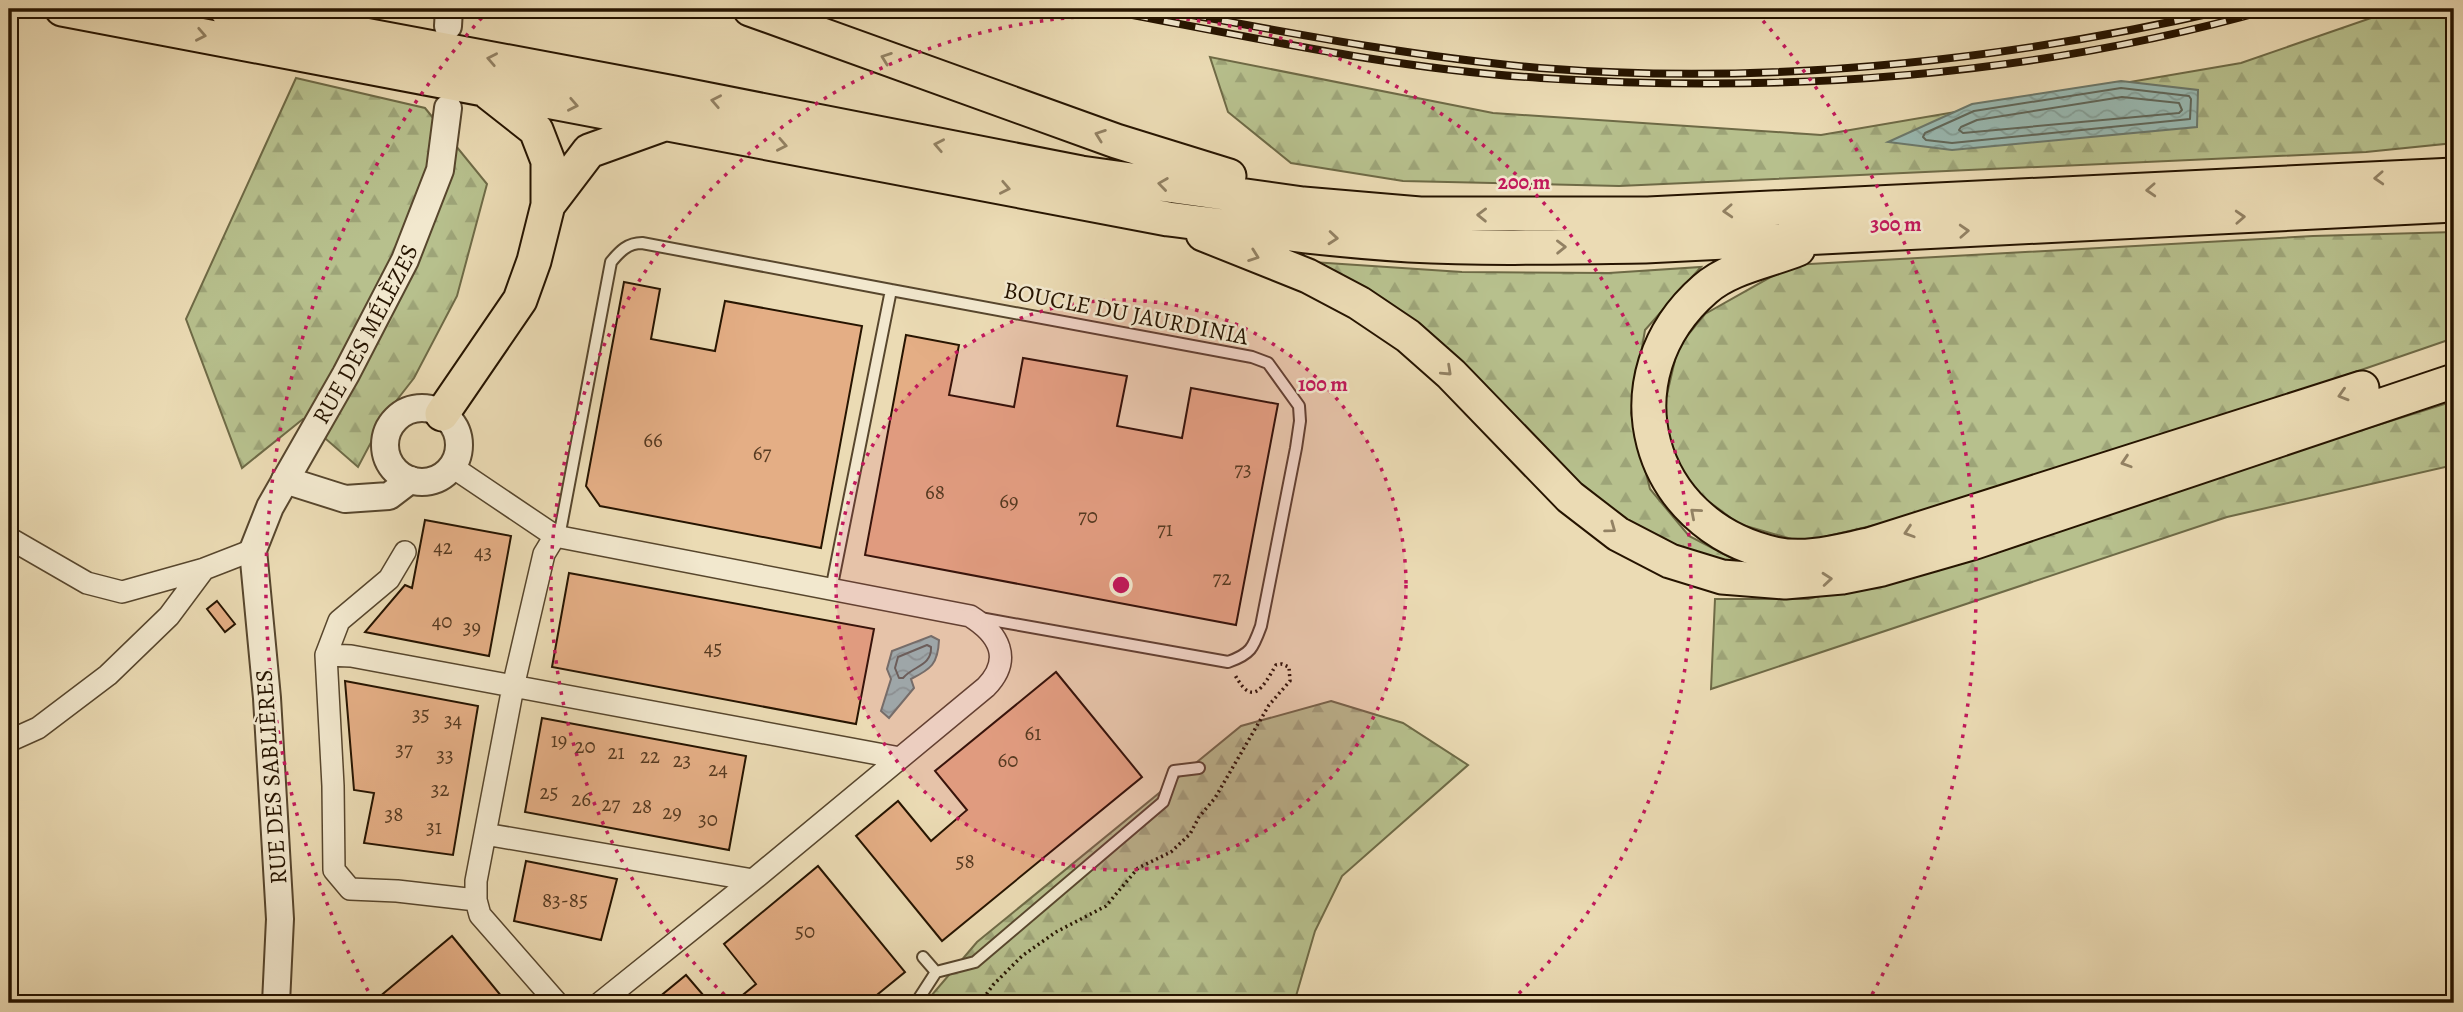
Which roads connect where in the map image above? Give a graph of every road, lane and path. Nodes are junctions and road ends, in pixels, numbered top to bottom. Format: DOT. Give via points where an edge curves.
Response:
graph roads {
  1 [pos="62,9"];
  2 [pos="226,9"];
  3 [pos="750,9"];
  4 [pos="482,88"];
  5 [pos="448,108"];
  6 [pos="667,123"];
  7 [pos="2452,182"];
  8 [pos="1303,204"];
  9 [pos="548,205"];
  10 [pos="1168,219"];
  11 [pos="1822,238"];
  12 [pos="891,290"];
  13 [pos="2454,358"];
  14 [pos="2454,381"];
  15 [pos="442,414"];
  16 [pos="389,463"];
  17 [pos="454,465"];
  18 [pos="285,480"];
  19 [pos="410,480"];
  20 [pos="366,498"];
  21 [pos="557,536"];
  22 [pos="9,538"];
  23 [pos="253,550"];
  24 [pos="405,552"];
  25 [pos="204,569"];
  26 [pos="831,590"];
  27 [pos="970,616"];
  28 [pos="326,655"];
  29 [pos="513,687"];
  30 [pos="9,741"];
  31 [pos="900,758"];
  32 [pos="1165,760"];
  33 [pos="1199,768"];
  34 [pos="1174,771"];
  35 [pos="485,834"];
  36 [pos="753,880"];
  37 [pos="476,900"];
  38 [pos="923,957"];
  39 [pos="936,972"];
  40 [pos="276,1003"];
  41 [pos="557,1003"];
  42 [pos="600,1003"];
  43 [pos="916,1003"];
  1 -- 4 [label="highway, one-way"];
  8 -- 2 [label="highway, one-way" via="1081,173"];
  8 -- 3 [label="highway, one-way" via="1257,183 1116,141"];
  4 -- 6 [label="highway, one-way"];
  4 -- 9 [label="highway" via="536,130 548,161"];
  5 -- 18 [label="street, RUE DES MÉLÈZES" via="440,170 405,260"];
  6 -- 9 [label="highway" via="589,151"];
  6 -- 10 [label="highway, one-way"];
  7 -- 8 [label="highway, one-way" via="1648,215 1420,214"];
  11 -- 7 [label="highway, one-way"];
  9 -- 15 [label="highway" via="520,300"];
  10 -- 11 [label="highway, one-way" via="1410,245 1645,246"];
  10 -- 14 [label="highway, one-way" via="1308,276 1360,303 1408,336 1451,374 1570,497 1618,534 1670,561 1722,577 1785,582 1842,578 1882,569"];
  13 -- 11 [label="highway, one-way" via="1869,545 1819,555 1776,554 1741,543 1710,526 1685,504 1665,475 1655,449 1650,383 1661,346 1707,286"];
  12 -- 21 [label="lane, BOUCLE DU JAURDINIA" via="642,243 618,252 611,262"];
  12 -- 26 [label="lane"];
  12 -- 27 [label="lane, BOUCLE DU JAURDINIA" via="1252,357 1268,363 1299,406 1296,448 1261,626 1247,655 1228,662"];
  15 -- 16 [label="street" via="419,408 397,418 385,439"];
  15 -- 17 [label="street" via="457,432"];
  16 -- 19 [label="street"];
  16 -- 20 [label="street"];
  17 -- 19 [label="street" via="442,477"];
  17 -- 21 [label="street"];
  18 -- 20 [label="street" via="345,499"];
  18 -- 23 [label="street, RUE DES MÉLÈZES"];
  19 -- 20 [label="street" via="389,496"];
  21 -- 26 [label="street"];
  21 -- 29 [label="street" via="544,554"];
  22 -- 25 [label="street" via="87,583 122,592"];
  23 -- 25 [label="street"];
  23 -- 40 [label="street, RUE DES SABLIÈRES" via="280,919"];
  24 -- 28 [label="street" via="390,579 339,621"];
  25 -- 30 [label="street" via="169,617 108,676 38,728"];
  26 -- 27 [label="street"];
  27 -- 31 [label="street" via="988,627 998,643 1000,661 995,678"];
  28 -- 29 [label="street"];
  28 -- 37 [label="street" via="334,870 350,889"];
  29 -- 31 [label="street"];
  29 -- 35 [label="street"];
  31 -- 36 [label="street"];
  32 -- 34 [label="lane"];
  33 -- 34 [label="lane"];
  34 -- 39 [label="lane" via="1163,802 975,962"];
  35 -- 36 [label="street"];
  35 -- 37 [label="street"];
  36 -- 42 [label="street"];
  37 -- 41 [label="street" via="480,915"];
  38 -- 39 [label="lane"];
  39 -- 43 [label="lane"];
}
